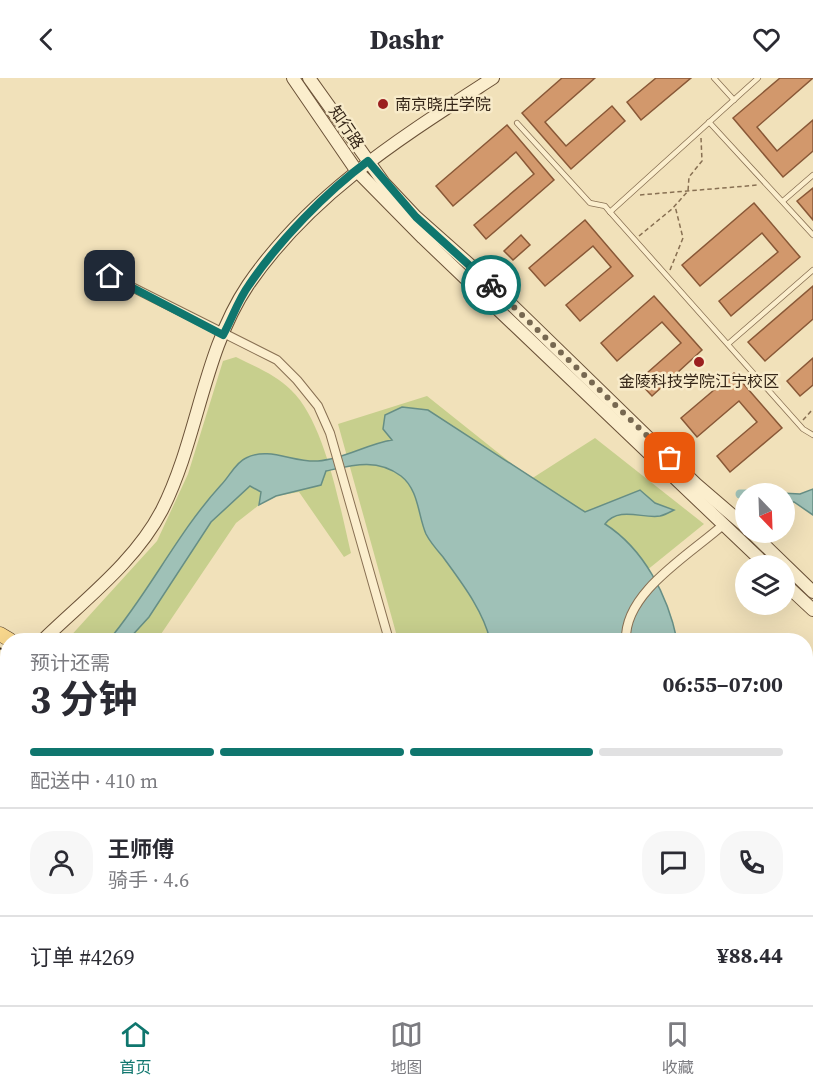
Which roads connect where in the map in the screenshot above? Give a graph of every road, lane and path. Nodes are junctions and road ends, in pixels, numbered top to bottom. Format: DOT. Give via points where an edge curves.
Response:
graph roads {
  1 [pos="293,78"];
  2 [pos="309,78"];
  3 [pos="493,78"];
  4 [pos="714,78"];
  5 [pos="758,78"];
  6 [pos="734,100"];
  7 [pos="709,122"];
  8 [pos="517,123"];
  9 [pos="699,131"];
  10 [pos="368,161"];
  11 [pos="356,170"];
  12 [pos="813,175"];
  13 [pos="768,185"];
  14 [pos="688,191"];
  15 [pos="628,196"];
  16 [pos="783,201"];
  17 [pos="675,206"];
  18 [pos="610,212"];
  19 [pos="813,235"];
  20 [pos="634,239"];
  21 [pos="813,270"];
  22 [pos="110,276"];
  23 [pos="667,276"];
  24 [pos="223,335"];
  25 [pos="728,344"];
  26 [pos="813,409"];
  27 [pos="799,424"];
  28 [pos="813,435"];
  29 [pos="735,517"];
  30 [pos="724,524"];
  31 [pos="762,543"];
  32 [pos="755,555"];
  33 [pos="813,592"];
  34 [pos="795,593"];
  35 [pos="813,610"];
  36 [pos="50,633"];
  37 [pos="387,633"];
  38 [pos="627,633"];
  1 -- 11 [label="street, 知行路"];
  2 -- 10 [label="street, 知行路"];
  3 -- 10 [label="street"];
  4 -- 6 [label="lane"];
  5 -- 6 [label="lane"];
  6 -- 7 [label="lane"];
  7 -- 9 [label="lane"];
  7 -- 13 [label="lane"];
  8 -- 18 [label="lane" via="590,203 605,206"];
  9 -- 14 [label="path" via="702,161 689,177"];
  9 -- 15 [label="lane"];
  10 -- 11 [label="street"];
  10 -- 29 [label="street, 知行路" via="431,231"];
  11 -- 24 [label="street" via="288,237 248,286"];
  11 -- 30 [label="street, 知行路"];
  12 -- 16 [label="lane"];
  13 -- 14 [label="path"];
  13 -- 16 [label="lane"];
  14 -- 15 [label="path"];
  14 -- 17 [label="path"];
  15 -- 18 [label="lane"];
  16 -- 19 [label="lane"];
  17 -- 20 [label="path"];
  17 -- 23 [label="path" via="683,238"];
  18 -- 20 [label="lane"];
  20 -- 23 [label="lane"];
  21 -- 25 [label="lane"];
  22 -- 24 [label="street"];
  23 -- 25 [label="lane"];
  24 -- 36 [label="street" via="162,510 126,561"];
  24 -- 37 [label="street" via="277,360 318,406 336,453"];
  25 -- 27 [label="lane"];
  26 -- 27 [label="path"];
  27 -- 28 [label="lane"];
  30 -- 32 [label="street, 知行路"];
  30 -- 38 [label="street" via="640,597 629,618"];
  31 -- 33 [label="street"];
  34 -- 35 [label="street"];
}
